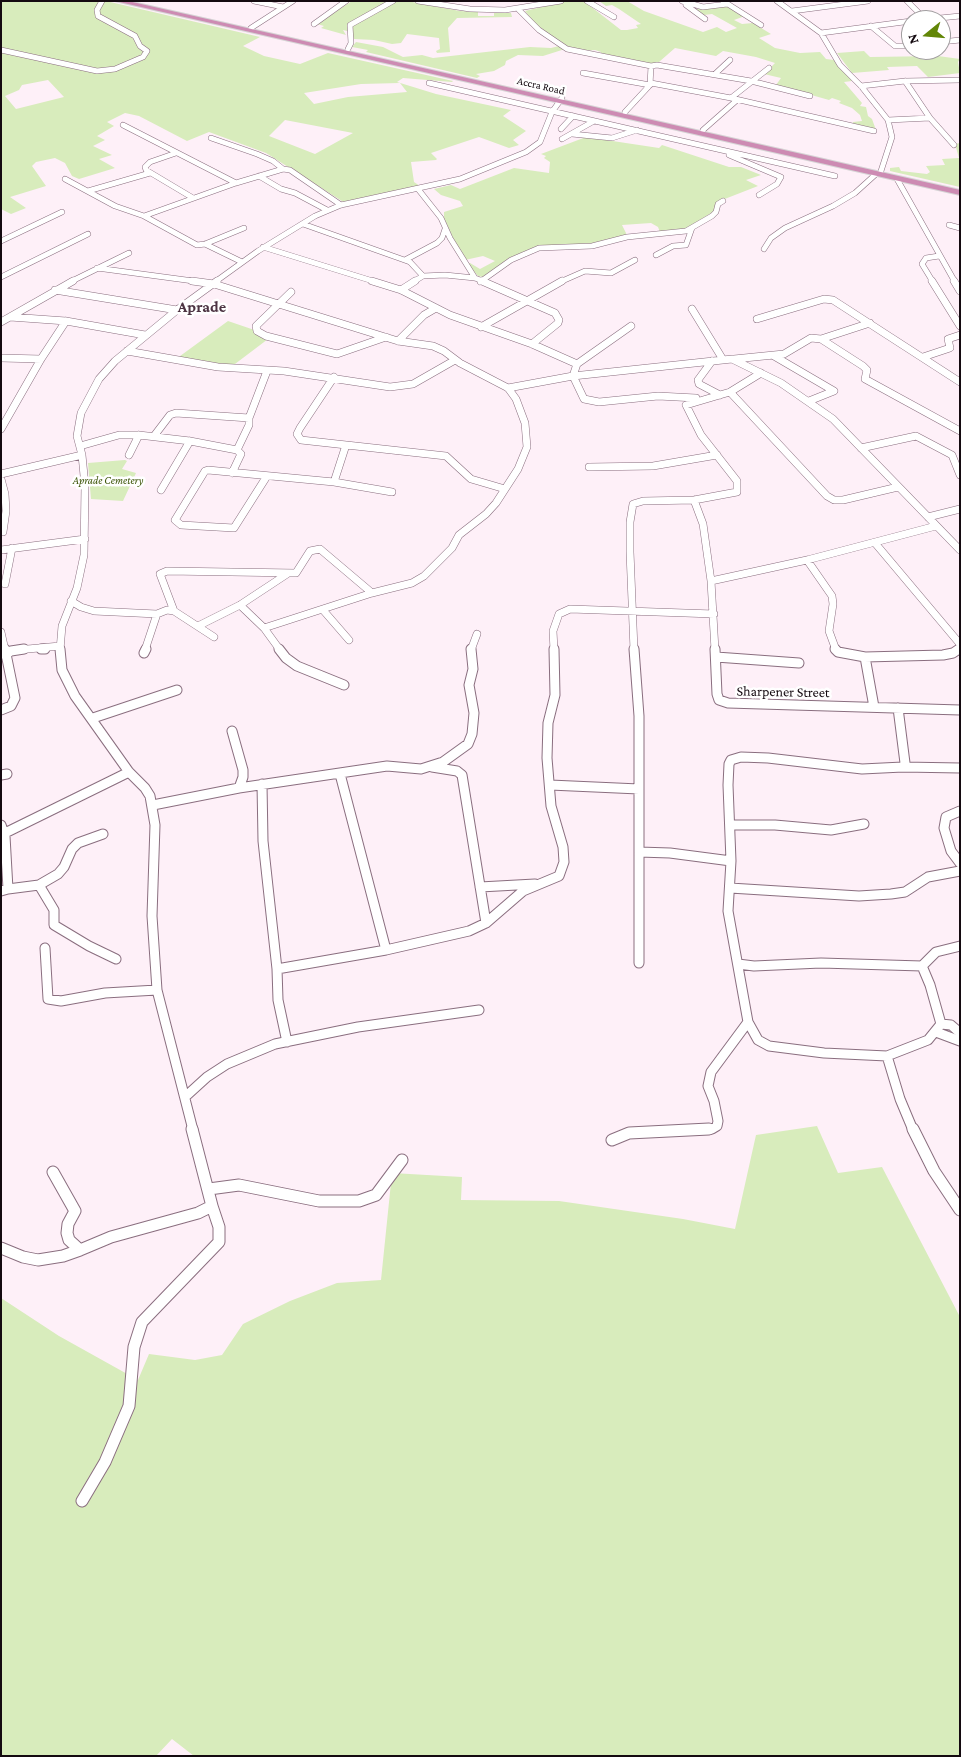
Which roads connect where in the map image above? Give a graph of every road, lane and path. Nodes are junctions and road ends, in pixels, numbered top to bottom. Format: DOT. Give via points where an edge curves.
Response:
graph roads {
  1 [pos="102,1"];
  2 [pos="118,1"];
  3 [pos="134,1"];
  4 [pos="254,1"];
  5 [pos="293,1"];
  6 [pos="346,1"];
  7 [pos="393,1"];
  8 [pos="418,1"];
  9 [pos="561,1"];
  10 [pos="587,1"];
  11 [pos="777,1"];
  12 [pos="868,1"];
  13 [pos="907,1"];
  14 [pos="684,2"];
  15 [pos="725,3"];
  16 [pos="283,7"];
  17 [pos="519,10"];
  18 [pos="916,10"];
  19 [pos="792,11"];
  20 [pos="614,17"];
  21 [pos="705,19"];
  22 [pos="901,22"];
  23 [pos="314,24"];
  24 [pos="761,25"];
  25 [pos="871,26"];
  26 [pos="251,28"];
  27 [pos="821,33"];
  28 [pos="901,46"];
  29 [pos="348,49"];
  30 [pos="1,50"];
  31 [pos="730,60"];
  32 [pos="652,66"];
  33 [pos="769,68"];
  34 [pos="584,73"];
  35 [pos="715,74"];
  36 [pos="960,80"];
  37 [pos="751,81"];
  38 [pos="904,81"];
  39 [pos="429,83"];
  40 [pos="650,84"];
  41 [pos="860,86"];
  42 [pos="810,96"];
  43 [pos="560,99"];
  44 [pos="734,99"];
  45 [pos="553,110"];
  46 [pos="625,112"];
  47 [pos="573,116"];
  48 [pos="930,118"];
  49 [pos="888,120"];
  50 [pos="594,121"];
  51 [pos="123,125"];
  52 [pos="561,129"];
  53 [pos="637,130"];
  54 [pos="703,130"];
  55 [pos="874,131"];
  56 [pos="572,134"];
  57 [pos="210,138"];
  58 [pos="562,139"];
  59 [pos="954,145"];
  60 [pos="176,152"];
  61 [pos="728,152"];
  62 [pos="283,169"];
  63 [pos="879,172"];
  64 [pos="150,173"];
  65 [pos="259,176"];
  66 [pos="835,176"];
  67 [pos="897,178"];
  68 [pos="65,179"];
  69 [pos="236,183"];
  70 [pos="960,188"];
  71 [pos="418,189"];
  72 [pos="88,191"];
  73 [pos="960,193"];
  74 [pos="759,196"];
  75 [pos="193,198"];
  76 [pos="723,201"];
  77 [pos="342,205"];
  78 [pos="327,210"];
  79 [pos="62,212"];
  80 [pos="144,216"];
  81 [pos="303,224"];
  82 [pos="949,225"];
  83 [pos="244,228"];
  84 [pos="692,228"];
  85 [pos="960,228"];
  86 [pos="446,229"];
  87 [pos="88,234"];
  88 [pos="1,241"];
  89 [pos="205,244"];
  90 [pos="263,247"];
  91 [pos="764,249"];
  92 [pos="129,253"];
  93 [pos="656,255"];
  94 [pos="939,256"];
  95 [pos="406,260"];
  96 [pos="635,260"];
  97 [pos="242,262"];
  98 [pos="97,268"];
  99 [pos="423,276"];
  100 [pos="1,277"];
  101 [pos="478,280"];
  102 [pos="214,284"];
  103 [pos="55,290"];
  104 [pos="401,290"];
  105 [pos="960,291"];
  106 [pos="291,292"];
  107 [pos="526,301"];
  108 [pos="277,304"];
  109 [pos="436,308"];
  110 [pos="692,309"];
  111 [pos="177,310"];
  112 [pos="9,317"];
  113 [pos="757,319"];
  114 [pos="66,321"];
  115 [pos="1,322"];
  116 [pos="870,323"];
  117 [pos="631,326"];
  118 [pos="960,326"];
  119 [pos="481,327"];
  120 [pos="145,335"];
  121 [pos="960,335"];
  122 [pos="386,337"];
  123 [pos="821,339"];
  124 [pos="398,341"];
  125 [pos="532,344"];
  126 [pos="127,351"];
  127 [pos="774,356"];
  128 [pos="923,357"];
  129 [pos="1,358"];
  130 [pos="722,358"];
  131 [pos="41,359"];
  132 [pos="732,359"];
  133 [pos="455,360"];
  134 [pos="712,360"];
  135 [pos="577,364"];
  136 [pos="267,371"];
  137 [pos="761,373"];
  138 [pos="573,376"];
  139 [pos="334,377"];
  140 [pos="960,382"];
  141 [pos="508,388"];
  142 [pos="730,392"];
  143 [pos="721,395"];
  144 [pos="704,399"];
  145 [pos="810,401"];
  146 [pos="249,418"];
  147 [pos="1,429"];
  148 [pos="960,431"];
  149 [pos="139,435"];
  150 [pos="154,436"];
  151 [pos="190,441"];
  152 [pos="80,446"];
  153 [pos="346,446"];
  154 [pos="860,448"];
  155 [pos="237,450"];
  156 [pos="82,454"];
  157 [pos="129,455"];
  158 [pos="717,455"];
  159 [pos="589,467"];
  160 [pos="232,472"];
  161 [pos="1,474"];
  162 [pos="960,475"];
  163 [pos="267,476"];
  164 [pos="1,479"];
  165 [pos="334,482"];
  166 [pos="898,487"];
  167 [pos="505,489"];
  168 [pos="161,490"];
  169 [pos="392,492"];
  170 [pos="694,500"];
  171 [pos="960,509"];
  172 [pos="928,517"];
  173 [pos="936,526"];
  174 [pos="85,539"];
  175 [pos="7,540"];
  176 [pos="876,543"];
  177 [pos="1,550"];
  178 [pos="960,550"];
  179 [pos="807,560"];
  180 [pos="287,574"];
  181 [pos="710,581"];
  182 [pos="5,584"];
  183 [pos="372,593"];
  184 [pos="71,601"];
  185 [pos="240,605"];
  186 [pos="323,610"];
  187 [pos="174,611"];
  188 [pos="631,612"];
  189 [pos="157,614"];
  190 [pos="714,614"];
  191 [pos="198,626"];
  192 [pos="264,628"];
  193 [pos="1,632"];
  194 [pos="477,634"];
  195 [pos="214,637"];
  196 [pos="349,640"];
  197 [pos="960,644"];
  198 [pos="60,646"];
  199 [pos="960,648"];
  200 [pos="144,653"];
  201 [pos="5,655"];
  202 [pos="716,657"];
  203 [pos="866,657"];
  204 [pos="799,662"];
  205 [pos="344,686"];
  206 [pos="177,690"];
  207 [pos="874,707"];
  208 [pos="898,708"];
  209 [pos="1,710"];
  210 [pos="960,710"];
  211 [pos="93,718"];
  212 [pos="232,731"];
  213 [pos="431,767"];
  214 [pos="903,767"];
  215 [pos="960,768"];
  216 [pos="129,772"];
  217 [pos="340,774"];
  218 [pos="243,777"];
  219 [pos="258,785"];
  220 [pos="550,785"];
  221 [pos="239,788"];
  222 [pos="639,789"];
  223 [pos="153,805"];
  224 [pos="960,811"];
  225 [pos="864,824"];
  226 [pos="730,825"];
  227 [pos="2,831"];
  228 [pos="103,834"];
  229 [pos="639,852"];
  230 [pos="731,861"];
  231 [pos="960,863"];
  232 [pos="960,871"];
  233 [pos="539,883"];
  234 [pos="39,885"];
  235 [pos="480,887"];
  236 [pos="730,888"];
  237 [pos="5,890"];
  238 [pos="486,924"];
  239 [pos="960,946"];
  240 [pos="44,948"];
  241 [pos="386,950"];
  242 [pos="116,959"];
  243 [pos="639,963"];
  244 [pos="738,964"];
  245 [pos="922,966"];
  246 [pos="277,969"];
  247 [pos="157,990"];
  248 [pos="479,1010"];
  249 [pos="748,1022"];
  250 [pos="938,1028"];
  251 [pos="960,1034"];
  252 [pos="960,1041"];
  253 [pos="287,1042"];
  254 [pos="887,1056"];
  255 [pos="185,1097"];
  256 [pos="612,1140"];
  257 [pos="402,1160"];
  258 [pos="52,1172"];
  259 [pos="208,1189"];
  260 [pos="212,1206"];
  261 [pos="960,1210"];
  262 [pos="1,1248"];
  263 [pos="80,1250"];
  264 [pos="82,1501"];
  1 -- 30 [label="street" via="97,10 98,16 135,36 146,51 143,57 115,69 97,71"];
  2 -- 43 [label="highway, Accra Road"];
  3 -- 26 [label="highway, Accra Road"];
  4 -- 16 [label="street"];
  5 -- 16 [label="street"];
  6 -- 23 [label="street"];
  7 -- 29 [label="street" via="350,25 351,44"];
  8 -- 17 [label="street" via="470,9"];
  9 -- 17 [label="street"];
  10 -- 20 [label="street"];
  11 -- 19 [label="street"];
  12 -- 19 [label="street"];
  13 -- 18 [label="street"];
  14 -- 15 [label="street" via="703,7"];
  14 -- 21 [label="street"];
  15 -- 24 [label="street"];
  16 -- 26 [label="street"];
  17 -- 32 [label="street" via="539,30 568,49"];
  19 -- 27 [label="street"];
  22 -- 25 [label="street"];
  25 -- 27 [label="street"];
  25 -- 28 [label="street" via="895,46"];
  26 -- 29 [label="highway, Accra Road"];
  27 -- 41 [label="street" via="840,65"];
  29 -- 43 [label="highway, Accra Road"];
  31 -- 35 [label="street"];
  32 -- 35 [label="street"];
  32 -- 40 [label="street"];
  33 -- 37 [label="street"];
  34 -- 40 [label="street"];
  35 -- 37 [label="street"];
  36 -- 38 [label="street"];
  37 -- 42 [label="street"];
  37 -- 44 [label="street"];
  38 -- 41 [label="street"];
  38 -- 48 [label="street"];
  39 -- 45 [label="street"];
  40 -- 44 [label="street"];
  40 -- 46 [label="street"];
  41 -- 49 [label="street"];
  43 -- 45 [label="street"];
  43 -- 46 [label="highway, Accra Road"];
  43 -- 63 [label="highway, Accra Road"];
  44 -- 54 [label="street"];
  44 -- 55 [label="street"];
  45 -- 47 [label="street"];
  45 -- 71 [label="street" via="540,142 526,152 460,179"];
  46 -- 54 [label="highway, Accra Road"];
  47 -- 50 [label="street"];
  47 -- 52 [label="street"];
  48 -- 49 [label="street"];
  48 -- 59 [label="street"];
  49 -- 63 [label="street" via="892,137"];
  50 -- 53 [label="street"];
  50 -- 56 [label="street"];
  51 -- 60 [label="street"];
  53 -- 56 [label="street" via="612,138"];
  53 -- 61 [label="street"];
  54 -- 63 [label="highway, Accra Road"];
  56 -- 58 [label="street"];
  57 -- 62 [label="street" via="253,152"];
  60 -- 64 [label="street" via="148,164 146,170"];
  60 -- 69 [label="street"];
  61 -- 66 [label="street"];
  61 -- 74 [label="street" via="736,159 781,177 777,184"];
  62 -- 65 [label="street"];
  62 -- 77 [label="street" via="290,170"];
  63 -- 67 [label="highway, Accra Road"];
  63 -- 70 [label="highway, Accra Road"];
  63 -- 91 [label="street" via="833,206 785,228 771,238"];
  64 -- 72 [label="street"];
  64 -- 75 [label="street"];
  65 -- 69 [label="street"];
  65 -- 78 [label="street"];
  67 -- 73 [label="highway, Accra Road"];
  67 -- 94 [label="street"];
  68 -- 72 [label="street"];
  69 -- 75 [label="street"];
  71 -- 77 [label="street"];
  71 -- 86 [label="street"];
  72 -- 80 [label="street" via="122,209"];
  75 -- 80 [label="street"];
  76 -- 84 [label="street" via="712,216"];
  77 -- 78 [label="street"];
  78 -- 81 [label="street"];
  79 -- 88 [label="street"];
  80 -- 89 [label="street" via="191,243"];
  81 -- 90 [label="street"];
  81 -- 95 [label="street"];
  82 -- 85 [label="street"];
  83 -- 89 [label="street"];
  84 -- 93 [label="street" via="686,246 673,246"];
  84 -- 101 [label="street" via="669,234 627,237 598,245 539,248"];
  86 -- 95 [label="street" via="437,243"];
  86 -- 101 [label="street"];
  87 -- 100 [label="street"];
  89 -- 97 [label="street"];
  90 -- 97 [label="street"];
  90 -- 104 [label="street"];
  92 -- 98 [label="street"];
  94 -- 105 [label="street"];
  94 -- 118 [label="street" via="926,258 922,264"];
  95 -- 99 [label="street"];
  96 -- 107 [label="street" via="611,273 578,273"];
  97 -- 102 [label="street"];
  98 -- 102 [label="street"];
  98 -- 103 [label="street"];
  99 -- 101 [label="street" via="445,274"];
  99 -- 104 [label="street"];
  101 -- 107 [label="street"];
  102 -- 108 [label="street"];
  102 -- 111 [label="street"];
  103 -- 111 [label="street"];
  103 -- 112 [label="street"];
  104 -- 109 [label="street"];
  106 -- 108 [label="street"];
  107 -- 119 [label="street"];
  107 -- 125 [label="street" via="555,313 559,320"];
  108 -- 122 [label="street"];
  108 -- 122 [label="street" via="256,326 259,333 337,354"];
  109 -- 119 [label="street"];
  109 -- 124 [label="street" via="424,315"];
  110 -- 130 [label="street"];
  111 -- 120 [label="street"];
  112 -- 114 [label="street"];
  112 -- 115 [label="street"];
  113 -- 116 [label="street" via="830,299"];
  114 -- 120 [label="street"];
  114 -- 131 [label="street"];
  116 -- 123 [label="street"];
  116 -- 128 [label="street"];
  117 -- 135 [label="street"];
  119 -- 125 [label="street"];
  120 -- 126 [label="street"];
  121 -- 128 [label="street" via="948,339 950,348"];
  122 -- 124 [label="street"];
  123 -- 127 [label="street" via="810,338 784,354"];
  123 -- 148 [label="street" via="864,366 866,379"];
  124 -- 133 [label="street" via="433,346"];
  125 -- 135 [label="street"];
  126 -- 136 [label="street" via="218,367"];
  126 -- 152 [label="street" via="99,379 80,413 77,436"];
  127 -- 132 [label="street"];
  127 -- 145 [label="street" via="834,392"];
  128 -- 140 [label="street"];
  129 -- 131 [label="street"];
  130 -- 132 [label="street"];
  130 -- 134 [label="street"];
  131 -- 147 [label="street"];
  132 -- 137 [label="street"];
  133 -- 139 [label="street" via="413,384 400,387"];
  133 -- 141 [label="street"];
  134 -- 138 [label="street"];
  134 -- 143 [label="street" via="698,380 699,384"];
  135 -- 138 [label="street"];
  136 -- 139 [label="street"];
  136 -- 146 [label="street"];
  137 -- 142 [label="street"];
  137 -- 145 [label="street"];
  138 -- 141 [label="street"];
  138 -- 144 [label="street" via="584,399 593,402 658,396"];
  139 -- 153 [label="street" via="298,436 305,441"];
  141 -- 167 [label="street" via="522,411 527,448"];
  142 -- 143 [label="street"];
  142 -- 166 [label="street" via="834,500"];
  143 -- 144 [label="street"];
  144 -- 158 [label="street" via="688,403 686,407 701,435"];
  145 -- 154 [label="street" via="833,419"];
  146 -- 150 [label="street" via="176,413 170,415"];
  146 -- 155 [label="street"];
  149 -- 150 [label="street"];
  149 -- 152 [label="street" via="119,435"];
  149 -- 157 [label="street"];
  150 -- 151 [label="street"];
  151 -- 155 [label="street"];
  151 -- 168 [label="street"];
  152 -- 156 [label="street"];
  153 -- 165 [label="street"];
  153 -- 167 [label="street" via="446,456 471,479"];
  154 -- 162 [label="street" via="916,436 952,455"];
  154 -- 166 [label="street"];
  155 -- 160 [label="street" via="241,454"];
  156 -- 161 [label="street"];
  156 -- 174 [label="street"];
  158 -- 159 [label="street" via="653,466"];
  158 -- 170 [label="street" via="737,481 737,492"];
  160 -- 163 [label="street"];
  160 -- 163 [label="street" via="205,471 176,520 177,524 234,528"];
  163 -- 165 [label="street"];
  164 -- 175 [label="street" via="5,494"];
  165 -- 169 [label="street"];
  166 -- 172 [label="street"];
  167 -- 183 [label="street" via="486,514 459,535 452,548 424,576 412,583"];
  170 -- 181 [label="street, Sharpener Street" via="701,513"];
  170 -- 188 [label="street" via="633,504 630,522"];
  171 -- 172 [label="street"];
  172 -- 173 [label="street"];
  173 -- 176 [label="street"];
  173 -- 178 [label="street"];
  174 -- 175 [label="street"];
  174 -- 184 [label="street" via="81,571"];
  175 -- 177 [label="street"];
  175 -- 182 [label="street"];
  176 -- 179 [label="street"];
  176 -- 197 [label="street"];
  179 -- 181 [label="street"];
  179 -- 203 [label="street" via="832,596 829,631 834,646 838,652"];
  180 -- 183 [label="street" via="300,571 310,551 320,549"];
  180 -- 185 [label="street"];
  180 -- 187 [label="street" via="162,572 160,576"];
  181 -- 190 [label="street, Sharpener Street"];
  183 -- 186 [label="street"];
  184 -- 189 [label="street" via="94,610"];
  184 -- 198 [label="street" via="62,626"];
  185 -- 191 [label="street"];
  185 -- 192 [label="street"];
  186 -- 192 [label="street"];
  186 -- 196 [label="street"];
  187 -- 189 [label="street"];
  187 -- 191 [label="street"];
  188 -- 190 [label="street"];
  188 -- 220 [label="street" via="570,609 559,614 556,620 553,631 555,695 548,723"];
  188 -- 222 [label="street" via="639,716"];
  189 -- 200 [label="street"];
  190 -- 202 [label="street, Sharpener Street"];
  191 -- 195 [label="street"];
  192 -- 205 [label="street" via="286,658 297,666"];
  193 -- 201 [label="street"];
  194 -- 213 [label="street" via="471,650 473,669 469,685 474,713 472,734 468,744"];
  198 -- 201 [label="street" via="28,648"];
  198 -- 211 [label="street" via="62,670 75,696"];
  199 -- 203 [label="street" via="943,655"];
  201 -- 209 [label="street" via="15,698 11,706"];
  202 -- 204 [label="street"];
  202 -- 207 [label="street, Sharpener Street" via="717,694 720,700 728,703"];
  203 -- 207 [label="street"];
  206 -- 211 [label="street"];
  207 -- 208 [label="street, Sharpener Street"];
  208 -- 210 [label="street, Sharpener Street"];
  208 -- 214 [label="street"];
  211 -- 216 [label="street"];
  212 -- 218 [label="street"];
  213 -- 217 [label="street" via="387,766"];
  213 -- 235 [label="street" via="457,771 462,775"];
  214 -- 215 [label="street"];
  214 -- 226 [label="street" via="862,770 768,758 735,758 729,764"];
  216 -- 223 [label="street" via="145,788"];
  216 -- 227 [label="street"];
  217 -- 219 [label="street"];
  217 -- 241 [label="street"];
  218 -- 219 [label="street"];
  218 -- 221 [label="street"];
  219 -- 221 [label="street"];
  219 -- 246 [label="street"];
  220 -- 222 [label="street"];
  220 -- 233 [label="street" via="551,806 564,862 559,876"];
  221 -- 223 [label="street"];
  222 -- 229 [label="street"];
  223 -- 247 [label="street" via="152,916"];
  224 -- 231 [label="street" via="946,817 944,828"];
  225 -- 226 [label="street" via="830,830"];
  226 -- 230 [label="street"];
  227 -- 237 [label="street"];
  228 -- 234 [label="street" via="78,843 58,874"];
  229 -- 230 [label="street"];
  229 -- 243 [label="street"];
  230 -- 236 [label="street"];
  232 -- 236 [label="street" via="928,877 905,892 891,894 859,896"];
  233 -- 235 [label="street"];
  233 -- 238 [label="street" via="523,891"];
  234 -- 237 [label="street"];
  234 -- 242 [label="street" via="54,910 54,925"];
  235 -- 238 [label="street"];
  236 -- 244 [label="street" via="728,911"];
  238 -- 241 [label="street"];
  239 -- 245 [label="street" via="936,952"];
  240 -- 247 [label="street" via="48,999"];
  241 -- 246 [label="street"];
  244 -- 245 [label="street"];
  244 -- 249 [label="street"];
  245 -- 250 [label="street" via="930,985"];
  246 -- 253 [label="street" via="278,1000"];
  247 -- 255 [label="street"];
  248 -- 253 [label="street" via="358,1027"];
  249 -- 254 [label="street" via="758,1040 769,1046"];
  249 -- 256 [label="street" via="711,1072 708,1086 714,1101 717,1126 712,1129 629,1133"];
  250 -- 251 [label="street" via="951,1025"];
  250 -- 252 [label="street"];
  250 -- 254 [label="street" via="928,1040"];
  253 -- 255 [label="street" via="267,1046 227,1064"];
  254 -- 261 [label="street" via="916,1137"];
  255 -- 259 [label="street"];
  257 -- 259 [label="street" via="376,1195 359,1201 319,1201 239,1185"];
  258 -- 263 [label="street" via="75,1211 67,1233 69,1240"];
  259 -- 260 [label="street"];
  260 -- 263 [label="street" via="198,1213 111,1237"];
  260 -- 264 [label="street" via="220,1242 142,1322 134,1347 129,1406 105,1462"];
  262 -- 263 [label="street" via="38,1260"];
}
